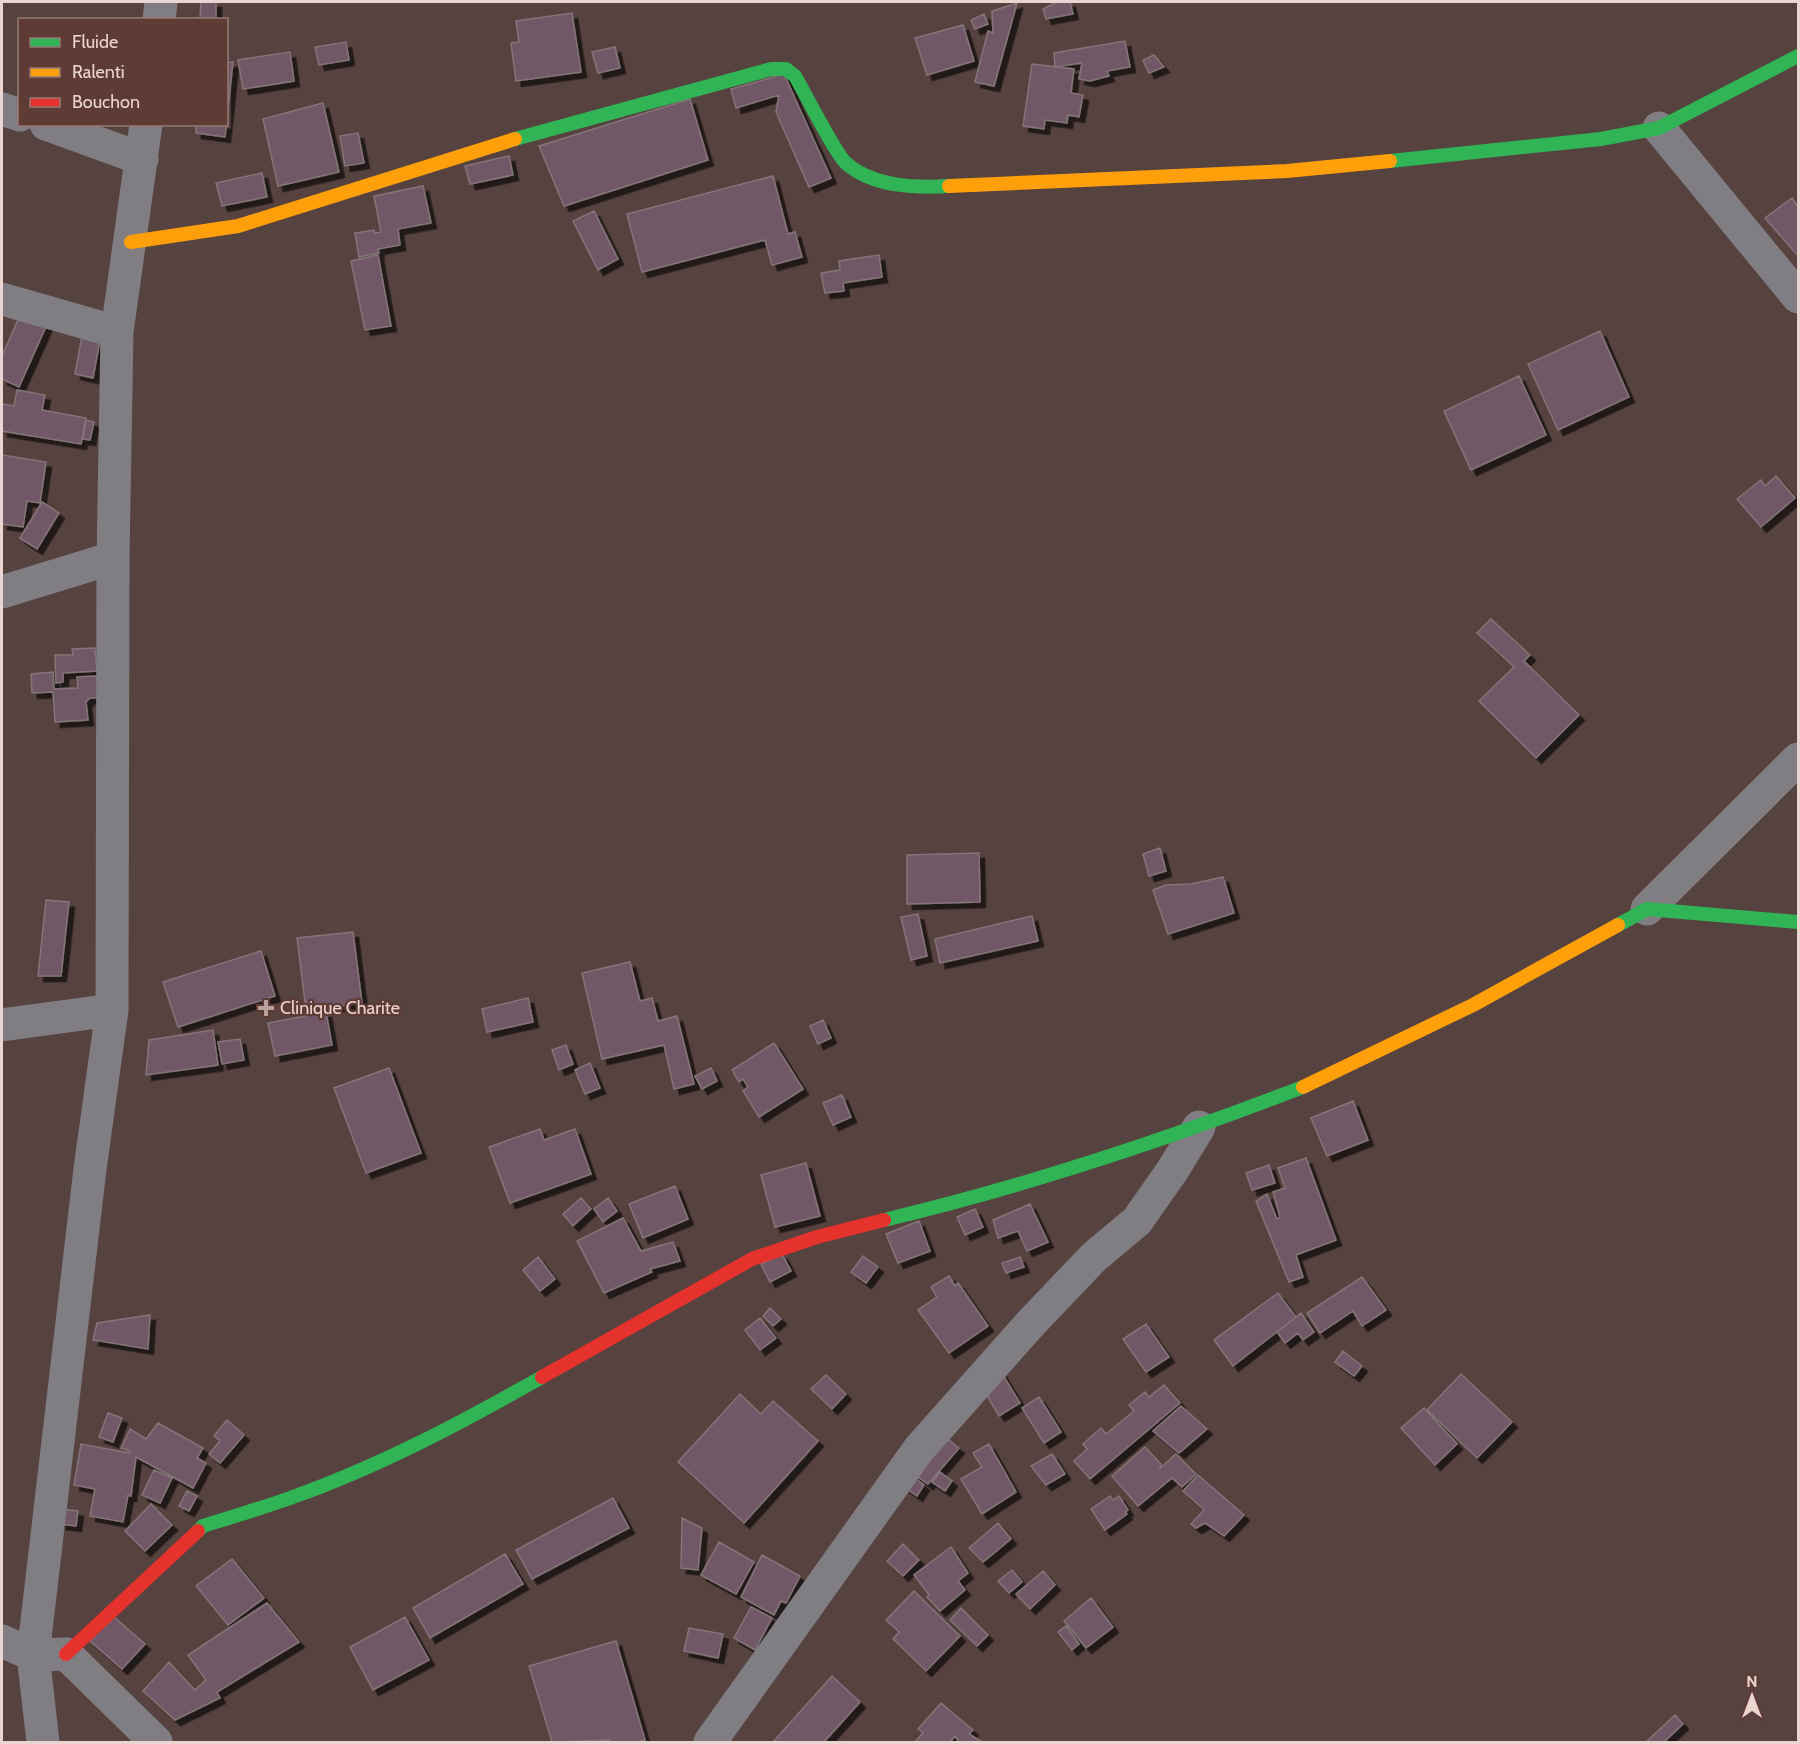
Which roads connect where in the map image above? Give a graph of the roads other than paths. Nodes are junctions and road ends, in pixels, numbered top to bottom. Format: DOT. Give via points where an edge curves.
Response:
graph roads {
  1 [pos="161,2"];
  2 [pos="159,18"];
  3 [pos="1798,56"];
  4 [pos="2,109"];
  5 [pos="18,114"];
  6 [pos="51,126"];
  7 [pos="146,126"];
  8 [pos="1659,128"];
  9 [pos="142,159"];
  10 [pos="131,242"];
  11 [pos="1798,297"];
  12 [pos="2,299"];
  13 [pos="117,332"];
  14 [pos="113,558"];
  15 [pos="2,591"];
  16 [pos="1798,759"];
  17 [pos="1647,909"];
  18 [pos="1798,922"];
  19 [pos="112,1010"];
  20 [pos="2,1026"];
  21 [pos="1199,1127"];
  22 [pos="2,1641"];
  23 [pos="66,1654"];
  24 [pos="33,1655"];
  25 [pos="43,1743"];
  26 [pos="156,1743"];
  27 [pos="710,1743"];
  1 -- 2 [label="street"];
  3 -- 8 [label="street"];
  4 -- 5 [label="street"];
  6 -- 9 [label="street"];
  7 -- 9 [label="street"];
  8 -- 10 [label="street" via="1601,139 1287,171 914,188 880,181 846,164 795,76 786,69 771,69 488,147 238,225"];
  8 -- 11 [label="street"];
  9 -- 10 [label="street"];
  10 -- 13 [label="street"];
  12 -- 13 [label="street"];
  13 -- 14 [label="street"];
  14 -- 15 [label="street"];
  14 -- 19 [label="street"];
  16 -- 17 [label="street"];
  17 -- 18 [label="street"];
  17 -- 21 [label="street" via="1473,1005 1321,1080"];
  19 -- 20 [label="street"];
  19 -- 24 [label="street" via="88,1181"];
  21 -- 23 [label="street" via="976,1198 817,1237 752,1259 489,1407 387,1457 291,1498 203,1526"];
  21 -- 27 [label="street" via="1137,1221 1094,1257 919,1449"];
  22 -- 24 [label="street"];
  23 -- 24 [label="street"];
  23 -- 26 [label="street"];
  24 -- 25 [label="street"];
}
